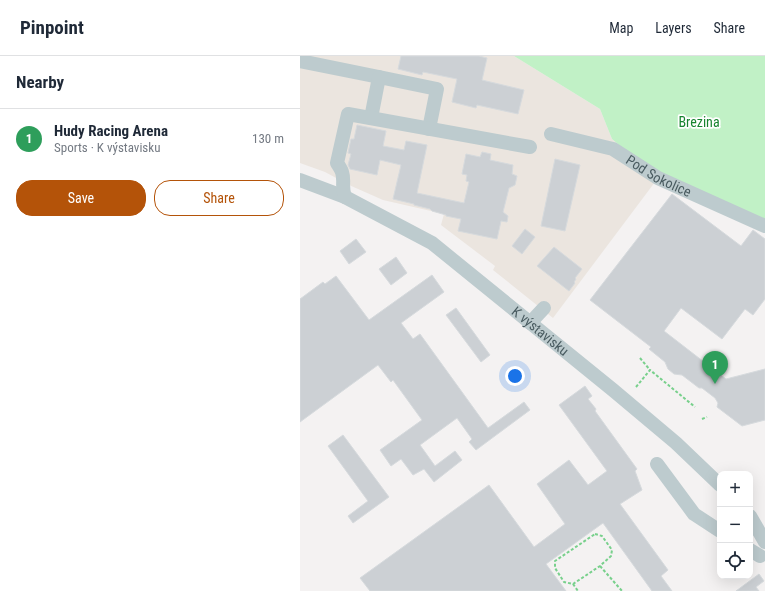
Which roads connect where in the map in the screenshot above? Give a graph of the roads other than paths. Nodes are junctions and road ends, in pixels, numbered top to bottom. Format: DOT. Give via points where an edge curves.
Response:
graph roads {
  1 [pos="300,62"];
  2 [pos="379,77"];
  3 [pos="371,118"];
  4 [pos="429,128"];
  5 [pos="551,134"];
  6 [pos="530,148"];
  7 [pos="300,180"];
  8 [pos="345,197"];
  9 [pos="765,226"];
  10 [pos="544,308"];
  11 [pos="530,323"];
  12 [pos="657,464"];
  13 [pos="717,482"];
  14 [pos="753,521"];
  15 [pos="717,529"];
  16 [pos="765,542"];
  1 -- 2 [label="street"];
  2 -- 3 [label="street"];
  2 -- 4 [label="street" via="437,89"];
  3 -- 4 [label="street"];
  3 -- 8 [label="street" via="348,114 337,163 342,172"];
  4 -- 6 [label="street"];
  5 -- 9 [label="street, Pod Sokolice" via="612,149 658,178"];
  7 -- 8 [label="street, K výstavisku"];
  8 -- 11 [label="street, K výstavisku" via="432,244"];
  10 -- 11 [label="street"];
  11 -- 13 [label="street, K výstavisku" via="664,432"];
  12 -- 15 [label="street" via="694,514"];
  14 -- 16 [label="street"];
}
